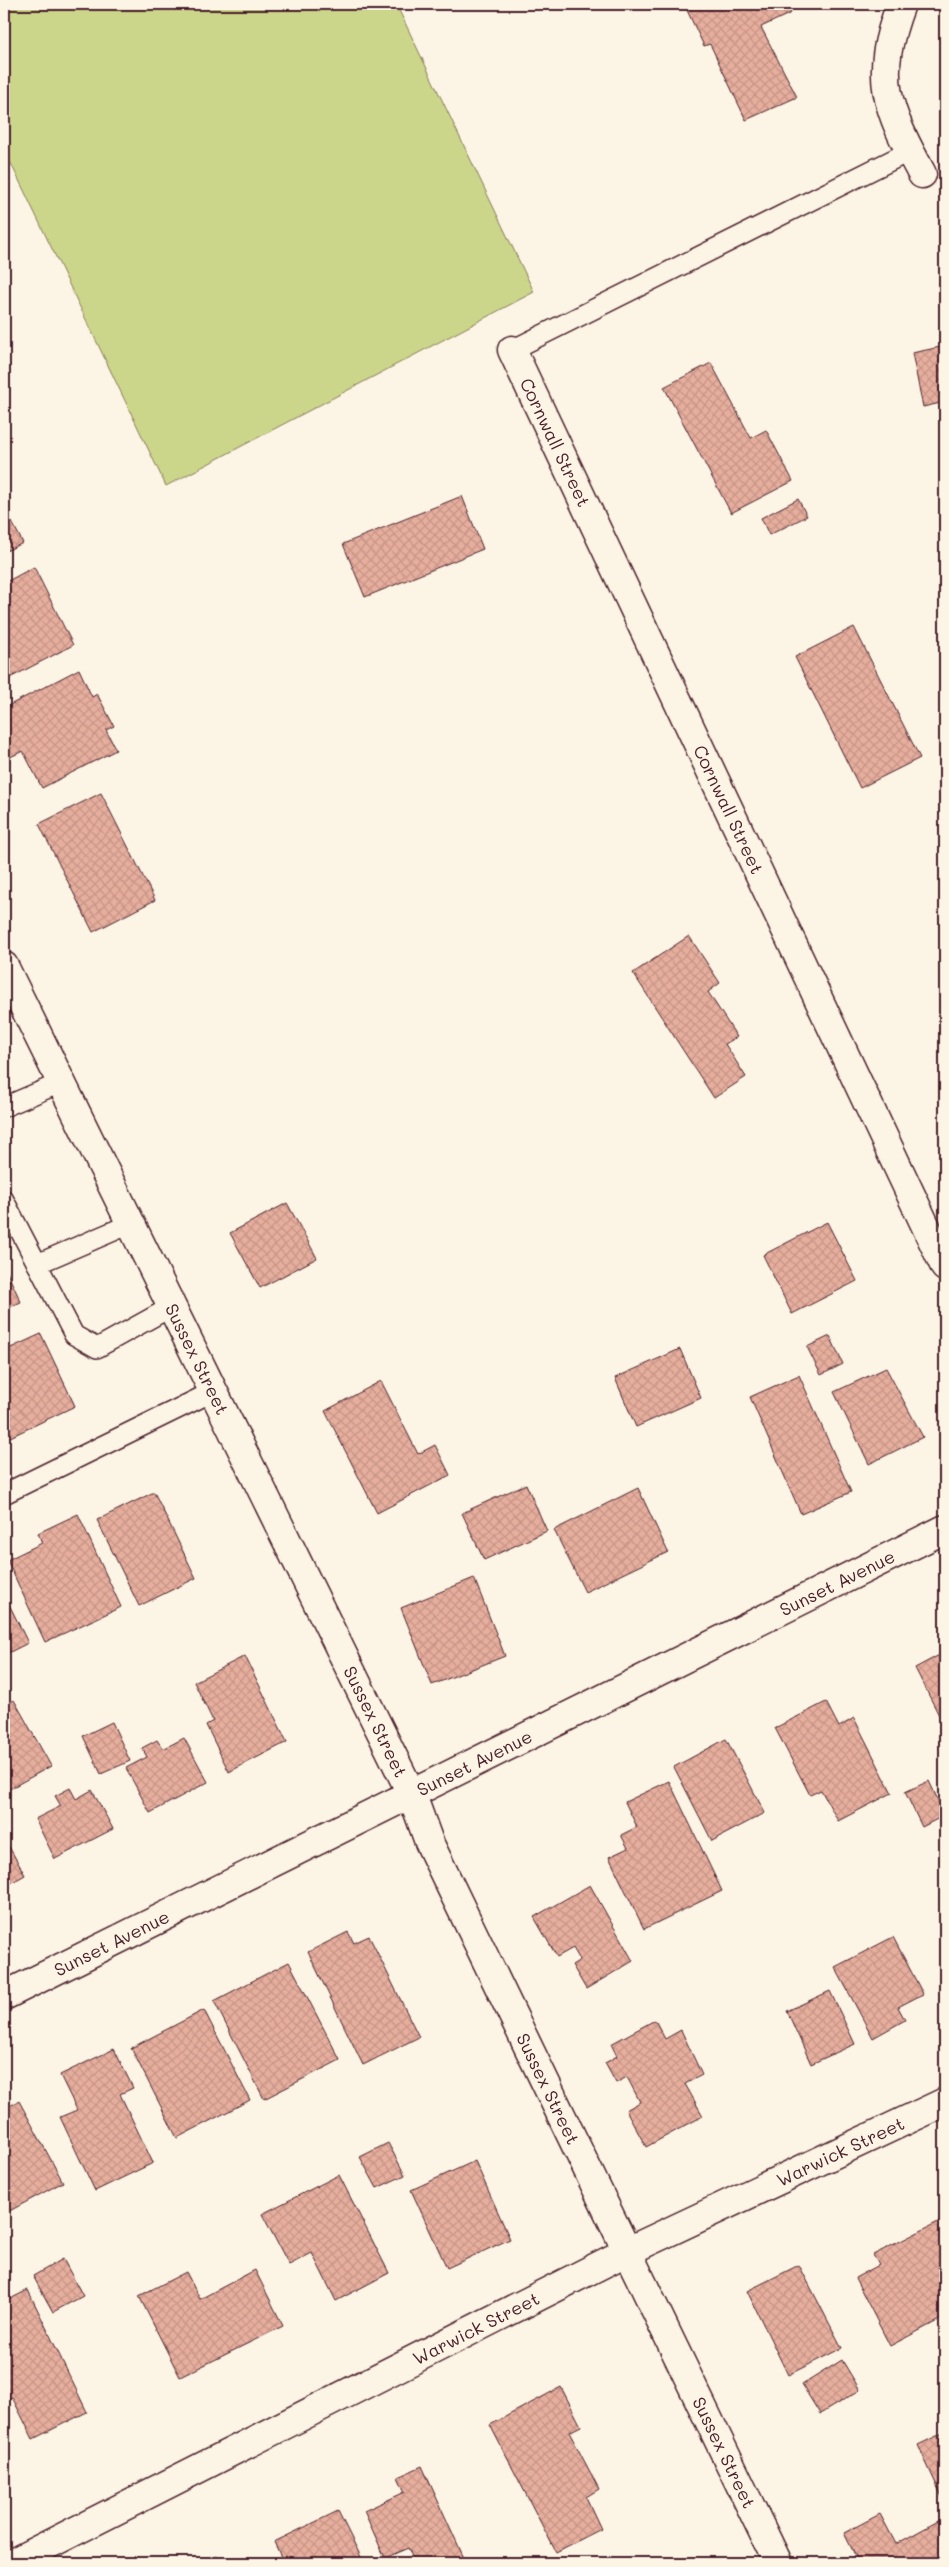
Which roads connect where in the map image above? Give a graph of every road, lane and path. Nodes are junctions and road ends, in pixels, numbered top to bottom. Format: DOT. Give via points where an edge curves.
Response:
graph roads {
  1 [pos="901,4"];
  2 [pos="916,162"];
  3 [pos="512,350"];
  4 [pos="4,966"];
  5 [pos="60,1083"];
  6 [pos="4,1107"];
  7 [pos="4,1200"];
  8 [pos="130,1224"];
  9 [pos="37,1264"];
  10 [pos="945,1266"];
  11 [pos="171,1307"];
  12 [pos="212,1392"];
  13 [pos="4,1494"];
  14 [pos="945,1529"];
  15 [pos="412,1795"];
  16 [pos="4,1996"];
  17 [pos="945,2102"];
  18 [pos="626,2252"];
  19 [pos="12,2563"];
  20 [pos="778,2563"];
  1 -- 2 [label="street" via="885,55 886,91 897,127"];
  2 -- 3 [label="lane"];
  3 -- 10 [label="street, Cornwall Street"];
  4 -- 5 [label="street, Sussex Street"];
  5 -- 6 [label="lane"];
  5 -- 8 [label="street, Sussex Street"];
  7 -- 9 [label="lane"];
  8 -- 9 [label="lane"];
  8 -- 11 [label="street, Sussex Street"];
  9 -- 11 [label="lane" via="74,1336 97,1348"];
  11 -- 12 [label="street, Sussex Street"];
  12 -- 13 [label="lane"];
  12 -- 15 [label="street, Sussex Street"];
  14 -- 15 [label="street, Sunset Avenue"];
  15 -- 16 [label="street, Sunset Avenue"];
  15 -- 18 [label="street, Sussex Street" via="429,1842"];
  17 -- 18 [label="street, Warwick Street"];
  18 -- 19 [label="street, Warwick Street"];
  18 -- 20 [label="street, Sussex Street"];
}
